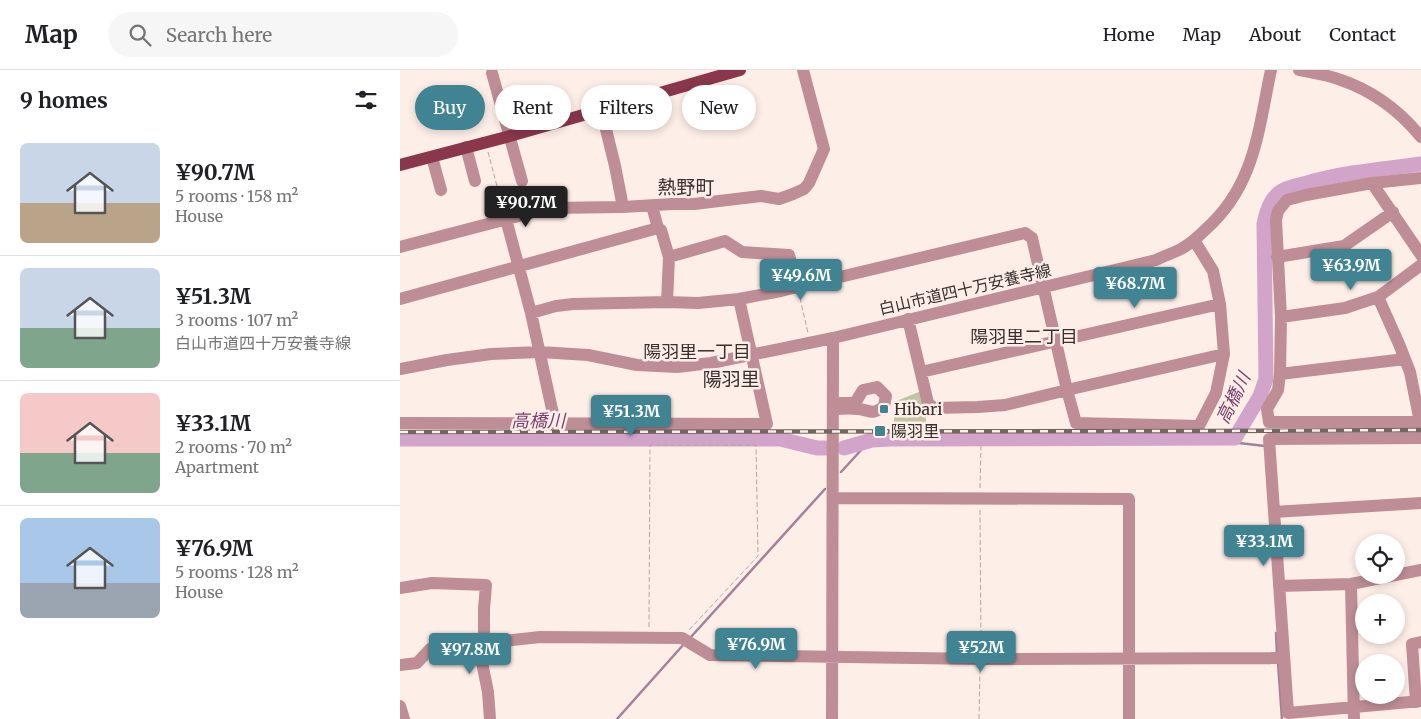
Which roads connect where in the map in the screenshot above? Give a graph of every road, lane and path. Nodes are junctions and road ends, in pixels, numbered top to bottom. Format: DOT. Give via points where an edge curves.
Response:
graph roads {
  1 [pos="740,70"];
  2 [pos="803,70"];
  3 [pos="1271,70"];
  4 [pos="1299,70"];
  5 [pos="492,73"];
  6 [pos="672,89"];
  7 [pos="581,115"];
  8 [pos="606,130"];
  9 [pos="510,136"];
  10 [pos="1421,137"];
  11 [pos="486,142"];
  12 [pos="466,148"];
  13 [pos="432,157"];
  14 [pos="400,165"];
  15 [pos="1421,178"];
  16 [pos="475,181"];
  17 [pos="522,181"];
  18 [pos="1372,183"];
  19 [pos="441,190"];
  20 [pos="652,206"];
  21 [pos="623,207"];
  22 [pos="1393,212"];
  23 [pos="506,219"];
  24 [pos="658,228"];
  25 [pos="1194,240"];
  26 [pos="400,247"];
  27 [pos="1421,255"];
  28 [pos="668,257"];
  29 [pos="1277,257"];
  30 [pos="1421,265"];
  31 [pos="519,266"];
  32 [pos="798,287"];
  33 [pos="1044,287"];
  34 [pos="1378,297"];
  35 [pos="400,299"];
  36 [pos="740,299"];
  37 [pos="667,302"];
  38 [pos="1220,304"];
  39 [pos="532,313"];
  40 [pos="1281,317"];
  41 [pos="908,319"];
  42 [pos="833,338"];
  43 [pos="1056,341"];
  44 [pos="810,343"];
  45 [pos="540,352"];
  46 [pos="1224,354"];
  47 [pos="751,355"];
  48 [pos="1405,359"];
  49 [pos="400,369"];
  50 [pos="921,372"];
  51 [pos="1280,374"];
  52 [pos="1067,390"];
  53 [pos="1421,422"];
  54 [pos="400,423"];
  55 [pos="555,423"];
  56 [pos="1420,440"];
  57 [pos="981,445"];
  58 [pos="833,498"];
  59 [pos="980,499"];
  60 [pos="1421,503"];
  61 [pos="1274,512"];
  62 [pos="1421,570"];
  63 [pos="1351,584"];
  64 [pos="1279,586"];
  65 [pos="400,588"];
  66 [pos="648,637"];
  67 [pos="685,640"];
  68 [pos="1421,642"];
  69 [pos="484,643"];
  70 [pos="832,657"];
  71 [pos="1129,658"];
  72 [pos="1280,658"];
  73 [pos="981,659"];
  74 [pos="400,665"];
  75 [pos="1419,702"];
  76 [pos="400,706"];
  77 [pos="1354,713"];
  78 [pos="404,719"];
  79 [pos="490,719"];
  80 [pos="832,719"];
  81 [pos="980,719"];
  82 [pos="1129,719"];
  1 -- 6 [label="main road"];
  2 -- 20 [label="street" via="824,149 804,189 779,199 761,196"];
  3 -- 25 [label="street, 白山市道四十万安養寺線" via="1246,174 1222,213"];
  4 -- 10 [label="street" via="1339,79 1368,92 1398,112"];
  5 -- 9 [label="street"];
  7 -- 9 [label="main road"];
  8 -- 21 [label="street"];
  9 -- 11 [label="main road"];
  9 -- 17 [label="street"];
  11 -- 12 [label="main road"];
  11 -- 23 [label="path"];
  12 -- 13 [label="main road"];
  12 -- 16 [label="street"];
  13 -- 14 [label="main road"];
  13 -- 19 [label="street"];
  15 -- 18 [label="street"];
  18 -- 22 [label="street"];
  18 -- 29 [label="street" via="1287,200 1278,211 1276,220"];
  20 -- 21 [label="street"];
  20 -- 24 [label="street"];
  21 -- 23 [label="street" via="549,208"];
  22 -- 27 [label="street"];
  22 -- 29 [label="street" via="1344,246"];
  23 -- 26 [label="street"];
  23 -- 31 [label="street"];
  24 -- 28 [label="street"];
  24 -- 31 [label="street"];
  25 -- 33 [label="street, 白山市道四十万安養寺線" via="1144,264"];
  25 -- 38 [label="street" via="1213,272"];
  28 -- 32 [label="street" via="725,241 742,252 789,255"];
  28 -- 37 [label="street"];
  29 -- 40 [label="street"];
  30 -- 34 [label="street"];
  31 -- 35 [label="street"];
  31 -- 39 [label="street"];
  32 -- 33 [label="street" via="1025,233 1032,238"];
  32 -- 36 [label="street"];
  32 -- 44 [label="path"];
  33 -- 41 [label="street, 白山市道四十万安養寺線"];
  33 -- 43 [label="street"];
  34 -- 40 [label="street" via="1345,308"];
  34 -- 48 [label="street"];
  36 -- 37 [label="street"];
  36 -- 47 [label="street"];
  37 -- 39 [label="street" via="573,304"];
  38 -- 43 [label="street"];
  38 -- 46 [label="street"];
  39 -- 45 [label="street"];
  40 -- 51 [label="street"];
  41 -- 42 [label="street, 白山市道四十万安養寺線"];
  41 -- 50 [label="street"];
  42 -- 44 [label="street, 白山市道四十万安養寺線"];
  42 -- 58 [label="street"];
  43 -- 50 [label="street"];
  43 -- 52 [label="street"];
  44 -- 47 [label="street, 白山市道四十万安養寺線"];
  45 -- 47 [label="street, 白山市道四十万安養寺線" via="677,367"];
  45 -- 49 [label="street, 白山市道四十万安養寺線" via="491,354"];
  45 -- 55 [label="street"];
  46 -- 52 [label="street"];
  46 -- 52 [label="street" via="1216,393 1199,426 1076,423"];
  47 -- 55 [label="street" via="767,424"];
  48 -- 51 [label="street"];
  48 -- 53 [label="street"];
  50 -- 52 [label="street" via="928,403 934,408 1005,405"];
  51 -- 53 [label="street" via="1278,390 1267,409 1269,422"];
  54 -- 55 [label="street"];
  56 -- 61 [label="street" via="1269,439"];
  57 -- 59 [label="path"];
  58 -- 59 [label="street"];
  58 -- 70 [label="street"];
  59 -- 71 [label="street" via="1129,499"];
  59 -- 73 [label="path"];
  60 -- 61 [label="street"];
  61 -- 64 [label="street"];
  62 -- 63 [label="street"];
  63 -- 64 [label="street"];
  63 -- 77 [label="street"];
  64 -- 72 [label="street"];
  65 -- 69 [label="street" via="432,583 486,585"];
  66 -- 67 [label="street"];
  66 -- 67 [label="path" via="650,445 756,445 758,556"];
  66 -- 69 [label="street" via="540,637"];
  67 -- 70 [label="street" via="710,655"];
  68 -- 75 [label="street" via="1412,644"];
  69 -- 74 [label="street" via="430,649 417,663"];
  69 -- 79 [label="street" via="479,648"];
  70 -- 73 [label="street"];
  70 -- 80 [label="street"];
  71 -- 72 [label="street"];
  71 -- 73 [label="street"];
  71 -- 82 [label="street"];
  72 -- 77 [label="street" via="1288,713"];
  73 -- 81 [label="path"];
  75 -- 77 [label="street"];
  76 -- 78 [label="street"];
}
